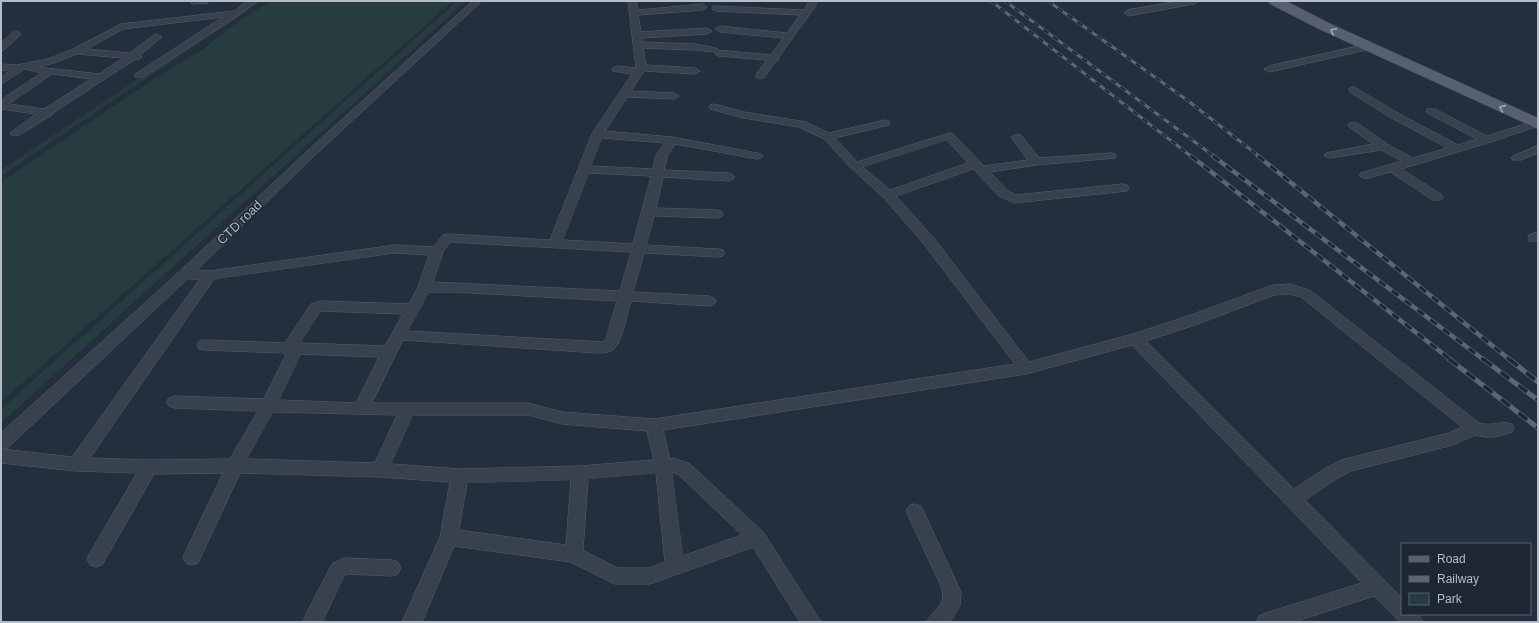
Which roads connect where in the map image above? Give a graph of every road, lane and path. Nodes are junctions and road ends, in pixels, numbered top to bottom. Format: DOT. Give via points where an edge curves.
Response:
graph roads {
  1 [pos="205,1"];
  2 [pos="254,1"];
  3 [pos="478,1"];
  4 [pos="632,1"];
  5 [pos="813,1"];
  6 [pos="1194,1"];
  7 [pos="1275,1"];
  8 [pos="1301,1"];
  9 [pos="195,2"];
  10 [pos="704,7"];
  11 [pos="716,8"];
  12 [pos="236,13"];
  13 [pos="634,13"];
  14 [pos="1128,13"];
  15 [pos="806,14"];
  16 [pos="720,29"];
  17 [pos="707,31"];
  18 [pos="16,34"];
  19 [pos="789,36"];
  20 [pos="156,37"];
  21 [pos="638,40"];
  22 [pos="1368,47"];
  23 [pos="1,48"];
  24 [pos="76,51"];
  25 [pos="133,56"];
  26 [pos="165,58"];
  27 [pos="775,58"];
  28 [pos="1,68"];
  29 [pos="19,68"];
  30 [pos="617,69"];
  31 [pos="1269,69"];
  32 [pos="640,70"];
  33 [pos="51,71"];
  34 [pos="695,71"];
  35 [pos="139,75"];
  36 [pos="760,76"];
  37 [pos="103,77"];
  38 [pos="1,81"];
  39 [pos="1354,90"];
  40 [pos="625,94"];
  41 [pos="674,96"];
  42 [pos="1,106"];
  43 [pos="714,107"];
  44 [pos="1431,111"];
  45 [pos="48,113"];
  46 [pos="1538,119"];
  47 [pos="885,123"];
  48 [pos="1353,126"];
  49 [pos="15,133"];
  50 [pos="598,134"];
  51 [pos="828,137"];
  52 [pos="1017,137"];
  53 [pos="672,140"];
  54 [pos="1487,140"];
  55 [pos="1382,146"];
  56 [pos="1457,149"];
  57 [pos="1538,149"];
  58 [pos="1330,155"];
  59 [pos="757,156"];
  60 [pos="1111,156"];
  61 [pos="1517,158"];
  62 [pos="1036,162"];
  63 [pos="1412,162"];
  64 [pos="855,166"];
  65 [pos="979,167"];
  66 [pos="1392,168"];
  67 [pos="584,169"];
  68 [pos="656,174"];
  69 [pos="1365,175"];
  70 [pos="729,177"];
  71 [pos="1123,188"];
  72 [pos="888,195"];
  73 [pos="1437,197"];
  74 [pos="649,212"];
  75 [pos="717,214"];
  76 [pos="555,244"];
  77 [pos="639,250"];
  78 [pos="437,251"];
  79 [pos="718,253"];
  80 [pos="185,274"];
  81 [pos="210,275"];
  82 [pos="425,287"];
  83 [pos="625,297"];
  84 [pos="709,301"];
  85 [pos="413,309"];
  86 [pos="398,335"];
  87 [pos="1135,339"];
  88 [pos="204,345"];
  89 [pos="292,350"];
  90 [pos="389,352"];
  91 [pos="1026,368"];
  92 [pos="174,402"];
  93 [pos="269,406"];
  94 [pos="361,409"];
  95 [pos="408,409"];
  96 [pos="654,425"];
  97 [pos="1474,428"];
  98 [pos="1506,428"];
  99 [pos="1,443"];
  100 [pos="1,456"];
  101 [pos="76,464"];
  102 [pos="663,465"];
  103 [pos="235,466"];
  104 [pos="149,467"];
  105 [pos="380,470"];
  106 [pos="580,473"];
  107 [pos="460,476"];
  108 [pos="1293,499"];
  109 [pos="915,511"];
  110 [pos="449,537"];
  111 [pos="757,538"];
  112 [pos="574,554"];
  113 [pos="192,557"];
  114 [pos="96,559"];
  115 [pos="392,568"];
  116 [pos="675,568"];
  117 [pos="1378,586"];
  118 [pos="1401,610"];
  119 [pos="312,622"];
  120 [pos="412,622"];
  121 [pos="811,622"];
  122 [pos="937,622"];
  123 [pos="1266,622"];
  1 -- 9 [label="street"];
  2 -- 12 [label="street"];
  3 -- 80 [label="street, CTD road" via="309,155"];
  4 -- 13 [label="street"];
  5 -- 15 [label="street"];
  6 -- 14 [label="street"];
  22 -- 7 [label="main road, one-way"];
  8 -- 46 [label="main road" via="1419,57"];
  10 -- 13 [label="street"];
  11 -- 15 [label="street"];
  12 -- 24 [label="street" via="120,27"];
  12 -- 26 [label="street"];
  13 -- 21 [label="street"];
  15 -- 19 [label="street"];
  16 -- 19 [label="street"];
  17 -- 21 [label="street"];
  18 -- 23 [label="street"];
  19 -- 27 [label="street"];
  20 -- 25 [label="street"];
  21 -- 27 [label="street"];
  21 -- 32 [label="street"];
  22 -- 31 [label="street"];
  46 -- 22 [label="main road, one-way"];
  24 -- 25 [label="street"];
  24 -- 29 [label="street" via="51,61"];
  25 -- 26 [label="street"];
  25 -- 37 [label="street"];
  26 -- 35 [label="street"];
  27 -- 36 [label="street"];
  28 -- 29 [label="street"];
  29 -- 33 [label="street"];
  29 -- 38 [label="street"];
  30 -- 32 [label="street"];
  32 -- 34 [label="street"];
  32 -- 40 [label="street"];
  33 -- 37 [label="street"];
  33 -- 42 [label="street"];
  37 -- 45 [label="street"];
  39 -- 56 [label="street"];
  40 -- 41 [label="street"];
  40 -- 50 [label="street"];
  42 -- 45 [label="street"];
  43 -- 51 [label="street" via="743,115 802,124"];
  44 -- 54 [label="street"];
  45 -- 49 [label="street"];
  46 -- 54 [label="street"];
  47 -- 51 [label="street"];
  48 -- 55 [label="street"];
  50 -- 53 [label="street"];
  50 -- 67 [label="street"];
  51 -- 64 [label="street"];
  52 -- 62 [label="street"];
  53 -- 59 [label="street"];
  53 -- 68 [label="street" via="660,157"];
  54 -- 56 [label="street"];
  55 -- 58 [label="street"];
  55 -- 63 [label="street"];
  56 -- 63 [label="street"];
  57 -- 61 [label="street"];
  60 -- 62 [label="street"];
  62 -- 65 [label="street"];
  63 -- 66 [label="street"];
  64 -- 65 [label="street" via="949,136"];
  64 -- 72 [label="street"];
  65 -- 71 [label="street" via="1003,193 1014,199"];
  65 -- 72 [label="street"];
  66 -- 69 [label="street"];
  66 -- 73 [label="street"];
  67 -- 68 [label="street"];
  67 -- 76 [label="street"];
  68 -- 70 [label="street"];
  68 -- 74 [label="street"];
  72 -- 91 [label="street" via="928,240"];
  74 -- 75 [label="street"];
  74 -- 77 [label="street"];
  76 -- 77 [label="street"];
  76 -- 78 [label="street" via="448,238"];
  77 -- 79 [label="street"];
  77 -- 83 [label="street"];
  78 -- 81 [label="street" via="395,249"];
  78 -- 82 [label="street"];
  80 -- 81 [label="street"];
  80 -- 99 [label="street, CTD road"];
  81 -- 101 [label="street"];
  82 -- 83 [label="street"];
  82 -- 85 [label="street"];
  83 -- 84 [label="street"];
  83 -- 86 [label="street" via="613,339 603,347"];
  85 -- 86 [label="street"];
  85 -- 89 [label="street" via="316,307"];
  86 -- 90 [label="street"];
  87 -- 91 [label="street"];
  87 -- 97 [label="street" via="1273,290 1291,289 1306,294"];
  87 -- 108 [label="street"];
  88 -- 89 [label="street"];
  89 -- 90 [label="street"];
  89 -- 93 [label="street"];
  90 -- 94 [label="street"];
  91 -- 96 [label="street"];
  92 -- 93 [label="street"];
  93 -- 94 [label="street"];
  93 -- 103 [label="street"];
  94 -- 95 [label="street"];
  95 -- 96 [label="street" via="528,409 562,418"];
  95 -- 105 [label="street"];
  96 -- 102 [label="street"];
  97 -- 98 [label="street" via="1488,432"];
  97 -- 108 [label="street" via="1454,439 1347,465"];
  100 -- 101 [label="street"];
  101 -- 104 [label="street"];
  102 -- 106 [label="street"];
  102 -- 111 [label="street" via="674,465 684,469"];
  102 -- 116 [label="street"];
  103 -- 104 [label="street"];
  103 -- 105 [label="street"];
  103 -- 113 [label="street"];
  104 -- 114 [label="street"];
  105 -- 107 [label="street"];
  106 -- 107 [label="street"];
  106 -- 112 [label="street"];
  107 -- 110 [label="street"];
  108 -- 117 [label="street"];
  109 -- 122 [label="street" via="954,596 951,607"];
  110 -- 112 [label="street"];
  110 -- 120 [label="street"];
  111 -- 116 [label="street"];
  111 -- 121 [label="street"];
  112 -- 116 [label="street" via="615,576 650,576"];
  115 -- 119 [label="street" via="345,566 338,570"];
  117 -- 118 [label="street"];
  117 -- 123 [label="street"];
}
